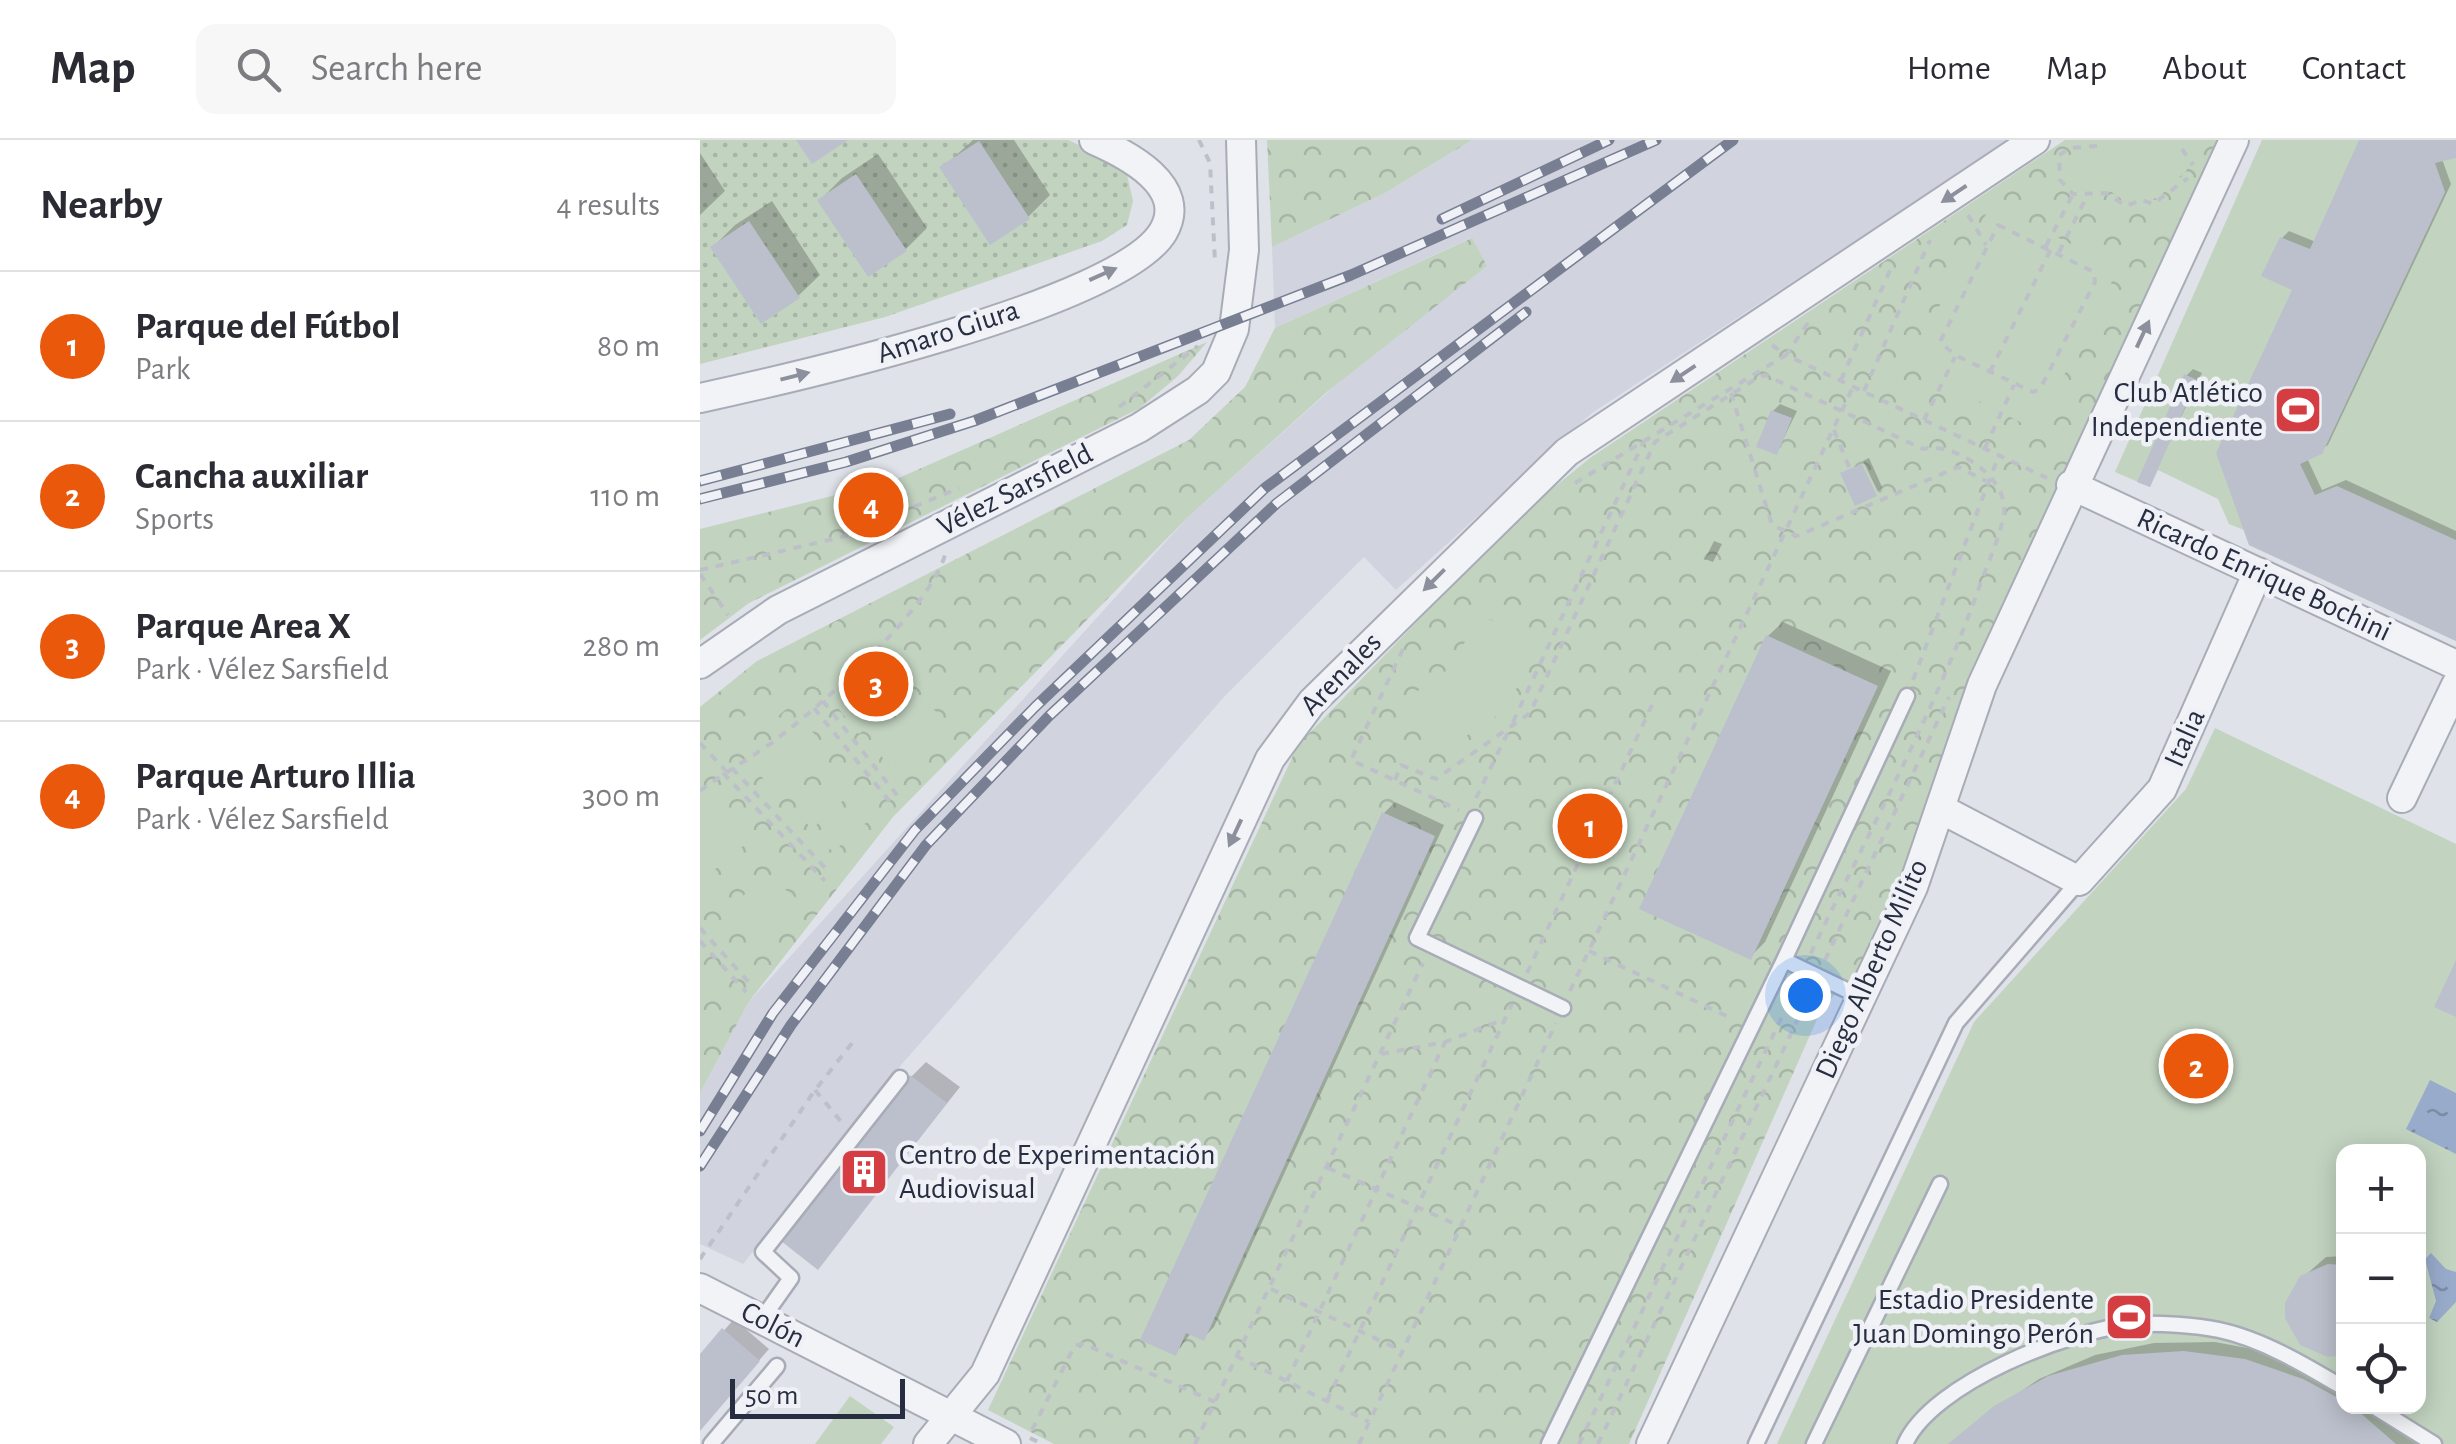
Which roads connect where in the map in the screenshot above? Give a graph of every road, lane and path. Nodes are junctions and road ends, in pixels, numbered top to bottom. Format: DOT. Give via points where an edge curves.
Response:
graph roads {
  1 [pos="1094,140"];
  2 [pos="1198,140"];
  3 [pos="1220,140"];
  4 [pos="1241,140"];
  5 [pos="2035,140"];
  6 [pos="2234,140"];
  7 [pos="2097,146"];
  8 [pos="2182,149"];
  9 [pos="2088,193"];
  10 [pos="1954,194"];
  11 [pos="2073,194"];
  12 [pos="1924,214"];
  13 [pos="1896,232"];
  14 [pos="1986,245"];
  15 [pos="2049,247"];
  16 [pos="1244,250"];
  17 [pos="2059,252"];
  18 [pos="1215,268"];
  19 [pos="1200,344"];
  20 [pos="1955,356"];
  21 [pos="1990,372"];
  22 [pos="1840,380"];
  23 [pos="2014,385"];
  24 [pos="1853,386"];
  25 [pos="1731,391"];
  26 [pos="1864,391"];
  27 [pos="700,398"];
  28 [pos="1842,411"];
  29 [pos="1104,415"];
  30 [pos="1924,420"];
  31 [pos="1834,428"];
  32 [pos="1644,440"];
  33 [pos="1984,448"];
  34 [pos="1999,456"];
  35 [pos="1849,467"];
  36 [pos="1987,478"];
  37 [pos="971,482"];
  38 [pos="2063,483"];
  39 [pos="1560,491"];
  40 [pos="1786,531"];
  41 [pos="946,546"];
  42 [pos="2258,572"];
  43 [pos="701,575"];
  44 [pos="710,589"];
  45 [pos="700,595"];
  46 [pos="740,634"];
  47 [pos="1405,646"];
  48 [pos="700,664"];
  49 [pos="2456,664"];
  50 [pos="2456,685"];
  51 [pos="1950,694"];
  52 [pos="1907,696"];
  53 [pos="822,700"];
  54 [pos="1652,705"];
  55 [pos="814,708"];
  56 [pos="1511,726"];
  57 [pos="850,736"];
  58 [pos="842,743"];
  59 [pos="700,744"];
  60 [pos="870,761"];
  61 [pos="862,768"];
  62 [pos="727,771"];
  63 [pos="1395,780"];
  64 [pos="700,791"];
  65 [pos="2402,798"];
  66 [pos="900,800"];
  67 [pos="766,804"];
  68 [pos="894,808"];
  69 [pos="1941,809"];
  70 [pos="759,811"];
  71 [pos="1475,818"];
  72 [pos="796,837"];
  73 [pos="790,844"];
  74 [pos="829,872"];
  75 [pos="825,881"];
  76 [pos="2079,882"];
  77 [pos="700,928"];
  78 [pos="700,941"];
  79 [pos="714,943"];
  80 [pos="1432,945"];
  81 [pos="708,950"];
  82 [pos="1589,951"];
  83 [pos="1784,960"];
  84 [pos="1811,973"];
  85 [pos="754,987"];
  86 [pos="1520,987"];
  87 [pos="746,992"];
  88 [pos="1861,998"];
  89 [pos="1563,1008"];
  90 [pos="1505,1019"];
  91 [pos="1751,1027"];
  92 [pos="857,1036"];
  93 [pos="1445,1042"];
  94 [pos="1380,1054"];
  95 [pos="900,1078"];
  96 [pos="815,1090"];
  97 [pos="852,1138"];
  98 [pos="1326,1167"];
  99 [pos="1940,1184"];
  100 [pos="1376,1189"];
  101 [pos="1417,1207"];
  102 [pos="1460,1226"];
  103 [pos="700,1259"];
  104 [pos="700,1288"];
  105 [pos="1269,1288"];
  106 [pos="1319,1312"];
  107 [pos="762,1320"];
  108 [pos="1359,1331"];
  109 [pos="1402,1351"];
  110 [pos="1236,1356"];
  111 [pos="777,1366"];
  112 [pos="1287,1381"];
  113 [pos="2336,1383"];
  114 [pos="1326,1401"];
  115 [pos="1215,1402"];
  116 [pos="2386,1414"];
  117 [pos="950,1416"];
  118 [pos="1369,1422"];
  119 [pos="1032,1430"];
  120 [pos="712,1444"];
  121 [pos="928,1444"];
  122 [pos="1006,1444"];
  123 [pos="1195,1444"];
  124 [pos="1359,1444"];
  125 [pos="1549,1444"];
  126 [pos="1580,1444"];
  127 [pos="1598,1444"];
  128 [pos="1651,1444"];
  129 [pos="1756,1444"];
  130 [pos="1814,1444"];
  131 [pos="1905,1444"];
  132 [pos="2434,1444"];
  27 -- 1 [label="street, Amaro Giura, one-way" via="993,321 1120,266 1154,243 1168,216 1149,171"];
  2 -- 18 [label="path" via="1210,163"];
  3 -- 16 [label="street, Vélez Sarsfield"];
  4 -- 16 [label="street, Vélez Sarsfield"];
  5 -- 10 [label="street, Arenales"];
  38 -- 6 [label="street, Diego Alberto Milito, one-way"];
  7 -- 11 [label="path" via="2059,155 2060,180"];
  8 -- 9 [label="path" via="2192,157 2192,172 2160,202 2126,206 2106,193"];
  9 -- 11 [label="path"];
  9 -- 17 [label="path"];
  10 -- 12 [label="street, Arenales, one-way"];
  10 -- 14 [label="path"];
  11 -- 15 [label="path"];
  12 -- 13 [label="street, Arenales"];
  12 -- 26 [label="path" via="1930,242"];
  13 -- 22 [label="path" via="1898,253"];
  13 -- 117 [label="street, Arenales, one-way" via="1566,452 1312,702 1270,760 985,1374"];
  14 -- 15 [label="path" via="2005,225"];
  14 -- 20 [label="path" via="1940,336 1942,348"];
  15 -- 17 [label="path"];
  15 -- 21 [label="path"];
  16 -- 46 [label="street, Vélez Sarsfield" via="1228,350 1198,390 1139,428"];
  17 -- 23 [label="path" via="2087,266 2095,282 2040,389"];
  19 -- 29 [label="path"];
  20 -- 21 [label="path"];
  20 -- 30 [label="path"];
  21 -- 23 [label="path"];
  22 -- 24 [label="path"];
  22 -- 25 [label="path" via="1786,354"];
  23 -- 33 [label="path"];
  24 -- 26 [label="path"];
  24 -- 28 [label="path"];
  25 -- 28 [label="path" via="1765,376"];
  25 -- 32 [label="path"];
  25 -- 40 [label="path" via="1772,525"];
  25 -- 56 [label="path" via="1656,442 1530,712"];
  26 -- 30 [label="path"];
  28 -- 31 [label="path"];
  28 -- 36 [label="path" via="1923,449 1934,446"];
  30 -- 33 [label="path"];
  31 -- 35 [label="path"];
  31 -- 40 [label="path"];
  32 -- 39 [label="path"];
  32 -- 56 [label="path"];
  33 -- 34 [label="path"];
  34 -- 36 [label="path"];
  34 -- 38 [label="path"];
  36 -- 40 [label="path" via="1958,467 1797,536"];
  36 -- 52 [label="path"];
  36 -- 84 [label="path" via="2004,516 1966,626"];
  37 -- 43 [label="path" via="842,537"];
  38 -- 42 [label="street, Ricardo Enrique Bochini"];
  38 -- 69 [label="street, Diego Alberto Milito" via="1982,685"];
  40 -- 82 [label="path"];
  41 -- 53 [label="path" via="924,596"];
  42 -- 49 [label="street, Ricardo Enrique Bochini"];
  42 -- 76 [label="street, Italia" via="2162,789"];
  43 -- 44 [label="path"];
  44 -- 45 [label="path"];
  44 -- 46 [label="path"];
  46 -- 48 [label="street, Vélez Sarsfield"];
  47 -- 63 [label="path" via="1352,760"];
  50 -- 65 [label="street"];
  51 -- 84 [label="path"];
  52 -- 83 [label="lane"];
  53 -- 55 [label="path"];
  53 -- 57 [label="path"];
  54 -- 86 [label="path"];
  55 -- 58 [label="path"];
  55 -- 62 [label="path"];
  56 -- 63 [label="path" via="1436,779 1400,765"];
  56 -- 63 [label="path" via="1468,814"];
  57 -- 58 [label="path"];
  57 -- 60 [label="path"];
  58 -- 61 [label="path"];
  59 -- 62 [label="path"];
  60 -- 61 [label="path"];
  60 -- 66 [label="path"];
  61 -- 68 [label="path"];
  62 -- 64 [label="path"];
  62 -- 67 [label="path"];
  62 -- 70 [label="path"];
  67 -- 70 [label="path"];
  67 -- 72 [label="path"];
  69 -- 76 [label="street"];
  69 -- 88 [label="street, Diego Alberto Milito" via="1913,888"];
  70 -- 73 [label="path"];
  71 -- 80 [label="lane" via="1417,938"];
  72 -- 73 [label="path"];
  72 -- 74 [label="path"];
  73 -- 75 [label="path"];
  76 -- 129 [label="lane" via="1956,1023"];
  77 -- 79 [label="path"];
  78 -- 81 [label="path"];
  79 -- 81 [label="path"];
  79 -- 85 [label="path"];
  80 -- 86 [label="lane"];
  80 -- 94 [label="path"];
  81 -- 87 [label="path"];
  82 -- 89 [label="path"];
  82 -- 91 [label="path"];
  83 -- 84 [label="lane"];
  83 -- 91 [label="lane"];
  84 -- 88 [label="lane"];
  84 -- 126 [label="path"];
  84 -- 127 [label="path"];
  86 -- 89 [label="lane"];
  86 -- 90 [label="path"];
  88 -- 128 [label="street, Diego Alberto Milito"];
  89 -- 102 [label="path"];
  90 -- 93 [label="path"];
  90 -- 101 [label="path"];
  91 -- 125 [label="lane"];
  92 -- 96 [label="path"];
  93 -- 94 [label="path"];
  93 -- 100 [label="path"];
  94 -- 98 [label="path"];
  95 -- 97 [label="lane"];
  96 -- 97 [label="path"];
  96 -- 103 [label="path"];
  97 -- 107 [label="lane" via="764,1252 792,1278"];
  98 -- 100 [label="path"];
  98 -- 105 [label="path"];
  99 -- 130 [label="lane"];
  100 -- 101 [label="path"];
  100 -- 106 [label="path"];
  101 -- 102 [label="path"];
  101 -- 108 [label="path"];
  102 -- 109 [label="path"];
  104 -- 107 [label="street, Colón"];
  105 -- 106 [label="path"];
  105 -- 110 [label="path"];
  106 -- 108 [label="path"];
  106 -- 112 [label="path"];
  107 -- 117 [label="street, Colón"];
  108 -- 109 [label="path"];
  108 -- 114 [label="path"];
  109 -- 118 [label="path"];
  110 -- 112 [label="path"];
  110 -- 115 [label="path"];
  111 -- 120 [label="lane"];
  112 -- 114 [label="path"];
  113 -- 131 [label="lane" via="2221,1330 2134,1324 2034,1350 1965,1383 1913,1426"];
  114 -- 118 [label="path"];
  115 -- 119 [label="path" via="1075,1345"];
  115 -- 123 [label="path"];
  116 -- 132 [label="lane"];
  117 -- 121 [label="street, Arenales"];
  117 -- 122 [label="street, Colón"];
  118 -- 124 [label="path"];
}
